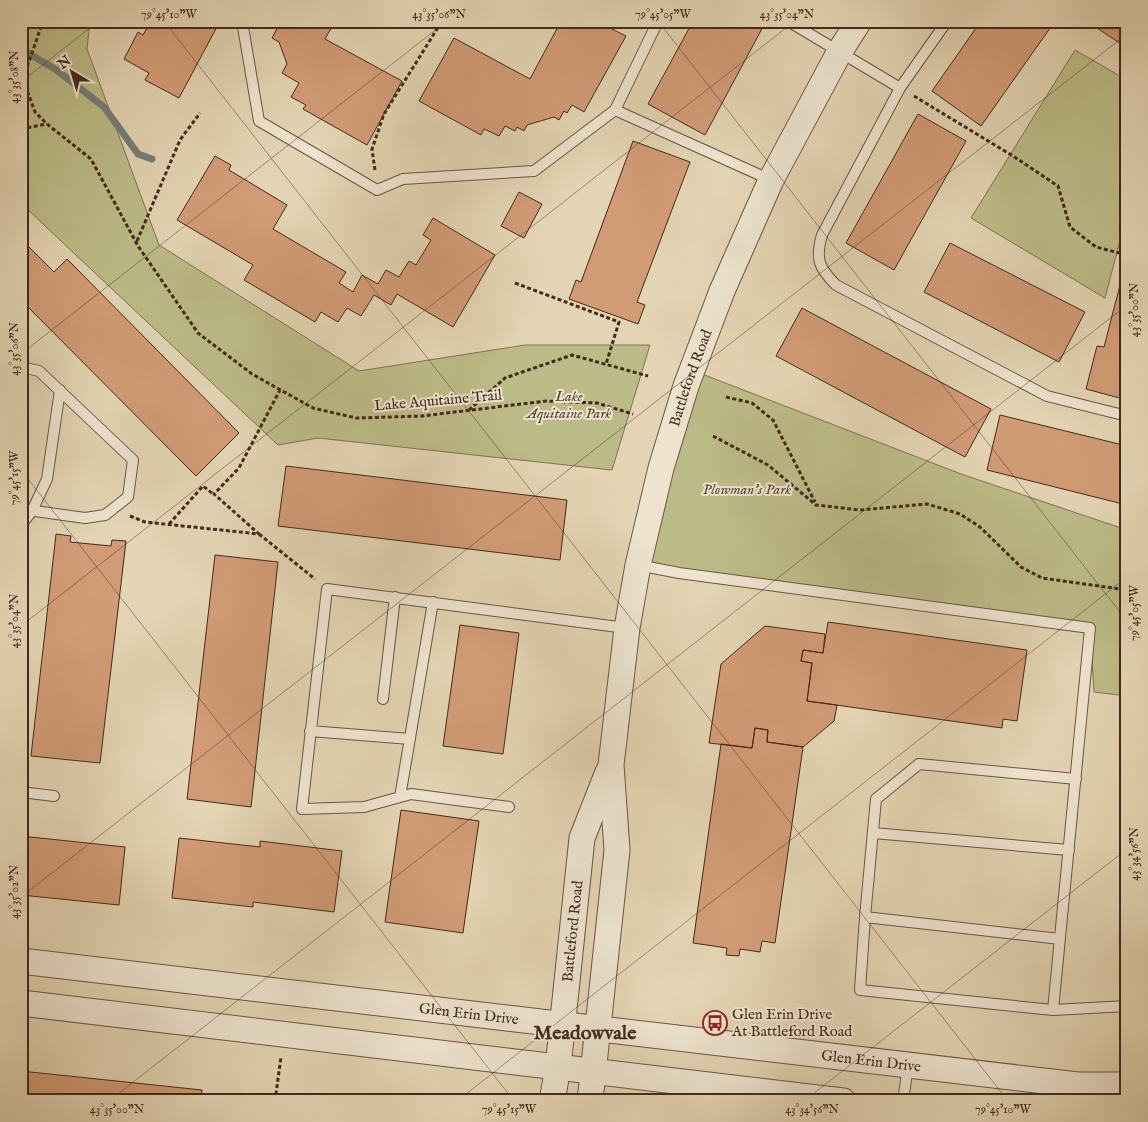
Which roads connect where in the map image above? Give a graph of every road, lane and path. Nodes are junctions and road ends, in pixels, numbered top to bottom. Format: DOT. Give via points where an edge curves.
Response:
graph roads {
  1 [pos="43,21"];
  2 [pos="242,21"];
  3 [pos="442,21"];
  4 [pos="658,21"];
  5 [pos="788,21"];
  6 [pos="859,21"];
  7 [pos="947,21"];
  8 [pos="840,51"];
  9 [pos="23,79"];
  10 [pos="21,85"];
  11 [pos="900,88"];
  12 [pos="615,110"];
  13 [pos="200,113"];
  14 [pos="47,124"];
  15 [pos="21,129"];
  16 [pos="771,180"];
  17 [pos="377,190"];
  18 [pos="136,242"];
  19 [pos="1127,255"];
  20 [pos="515,283"];
  21 [pos="606,364"];
  22 [pos="21,367"];
  23 [pos="648,376"];
  24 [pos="60,390"];
  25 [pos="280,390"];
  26 [pos="726,396"];
  27 [pos="468,410"];
  28 [pos="634,414"];
  29 [pos="1127,416"];
  30 [pos="713,436"];
  31 [pos="214,494"];
  32 [pos="816,505"];
  33 [pos="21,509"];
  34 [pos="112,509"];
  35 [pos="32,511"];
  36 [pos="169,524"];
  37 [pos="21,525"];
  38 [pos="259,534"];
  39 [pos="638,565"];
  40 [pos="327,589"];
  41 [pos="1127,590"];
  42 [pos="395,597"];
  43 [pos="433,602"];
  44 [pos="627,628"];
  45 [pos="383,699"];
  46 [pos="310,731"];
  47 [pos="410,738"];
  48 [pos="611,766"];
  49 [pos="1076,779"];
  50 [pos="21,792"];
  51 [pos="54,796"];
  52 [pos="400,797"];
  53 [pos="508,807"];
  54 [pos="873,833"];
  55 [pos="1069,850"];
  56 [pos="864,917"];
  57 [pos="1060,939"];
  58 [pos="21,961"];
  59 [pos="21,1003"];
  60 [pos="1127,1006"];
  61 [pos="1053,1010"];
  62 [pos="562,1024"];
  63 [pos="598,1028"];
  64 [pos="284,1034"];
  65 [pos="908,1066"];
  66 [pos="558,1067"];
  67 [pos="593,1072"];
  68 [pos="1127,1086"];
  69 [pos="275,1101"];
  70 [pos="552,1101"];
  71 [pos="590,1101"];
  72 [pos="844,1101"];
  73 [pos="904,1101"];
  1 -- 9 [label="path"];
  2 -- 17 [label="lane" via="259,121"];
  3 -- 17 [label="path" via="384,114 372,148"];
  4 -- 12 [label="lane"];
  5 -- 8 [label="lane"];
  6 -- 8 [label="street, Battleford Road"];
  7 -- 11 [label="lane"];
  8 -- 11 [label="lane"];
  8 -- 16 [label="street, Battleford Road"];
  9 -- 10 [label="path"];
  9 -- 14 [label="path, Lake Aquitaine Trail" via="35,112"];
  11 -- 19 [label="path" via="1058,186 1070,227 1096,247"];
  11 -- 29 [label="lane" via="822,235 818,248 824,274 836,284 1047,396"];
  12 -- 16 [label="lane"];
  12 -- 17 [label="lane" via="534,171 403,180"];
  13 -- 18 [label="path" via="180,140"];
  14 -- 15 [label="path"];
  14 -- 18 [label="path, Lake Aquitaine Trail" via="91,159"];
  16 -- 39 [label="street, Battleford Road" via="722,291 686,386 661,468"];
  18 -- 25 [label="path, Lake Aquitaine Trail" via="198,333 252,374"];
  20 -- 21 [label="path" via="619,322"];
  21 -- 23 [label="path"];
  21 -- 27 [label="path" via="572,355 505,378"];
  22 -- 24 [label="lane" via="39,371"];
  24 -- 34 [label="lane" via="133,460 128,496"];
  24 -- 35 [label="lane" via="46,479"];
  25 -- 27 [label="path, Lake Aquitaine Trail" via="313,408 356,418 422,416"];
  25 -- 31 [label="path" via="239,468"];
  26 -- 32 [label="path" via="752,403 773,420"];
  27 -- 28 [label="path, Lake Aquitaine Trail" via="546,401 597,403"];
  30 -- 32 [label="path" via="768,465"];
  31 -- 36 [label="path" via="203,486"];
  31 -- 38 [label="path"];
  32 -- 41 [label="path" via="860,510 927,504 960,514 980,527 1021,567 1042,578"];
  33 -- 35 [label="lane"];
  34 -- 35 [label="lane" via="105,515 85,518"];
  34 -- 36 [label="path" via="145,522"];
  35 -- 37 [label="lane"];
  36 -- 38 [label="path"];
  38 -- 40 [label="path"];
  39 -- 44 [label="street, Battleford Road"];
  39 -- 49 [label="lane" via="1090,628"];
  40 -- 42 [label="lane"];
  40 -- 46 [label="lane"];
  42 -- 43 [label="lane"];
  42 -- 45 [label="lane"];
  43 -- 44 [label="lane"];
  43 -- 47 [label="lane"];
  44 -- 48 [label="street, Battleford Road"];
  46 -- 47 [label="lane"];
  46 -- 52 [label="lane" via="302,809 364,808"];
  47 -- 52 [label="lane"];
  48 -- 62 [label="street, Battleford Road" via="582,838"];
  48 -- 63 [label="street, Battleford Road" via="617,850"];
  49 -- 54 [label="lane" via="919,764 876,799"];
  49 -- 55 [label="lane"];
  50 -- 51 [label="lane"];
  52 -- 53 [label="lane" via="411,794"];
  54 -- 55 [label="lane"];
  54 -- 56 [label="lane"];
  55 -- 57 [label="lane"];
  56 -- 57 [label="lane"];
  56 -- 61 [label="lane" via="860,990"];
  57 -- 61 [label="lane"];
  58 -- 62 [label="street, Glen Erin Drive"];
  59 -- 64 [label="street"];
  60 -- 61 [label="lane"];
  62 -- 63 [label="street, Glen Erin Drive"];
  62 -- 66 [label="street, Battleford Road"];
  63 -- 65 [label="street, Glen Erin Drive"];
  63 -- 67 [label="street, Battleford Road"];
  64 -- 66 [label="street"];
  64 -- 69 [label="path"];
  65 -- 68 [label="street, Glen Erin Drive" via="1078,1085"];
  65 -- 73 [label="lane"];
  66 -- 67 [label="street"];
  66 -- 70 [label="street, Battleford Road"];
  67 -- 71 [label="street, Battleford Road"];
  67 -- 72 [label="street"];
}
